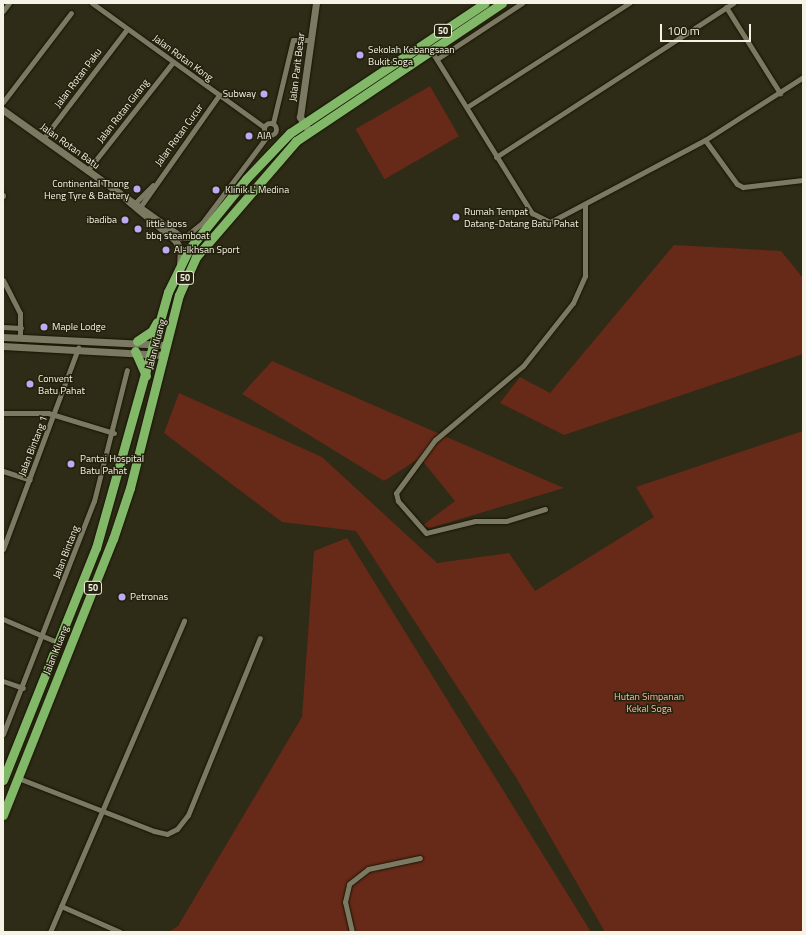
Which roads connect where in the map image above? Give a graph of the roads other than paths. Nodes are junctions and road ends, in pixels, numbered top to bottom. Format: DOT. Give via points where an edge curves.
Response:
graph roads {
  1 [pos="9,3"];
  2 [pos="92,3"];
  3 [pos="316,3"];
  4 [pos="485,3"];
  5 [pos="502,3"];
  6 [pos="522,3"];
  7 [pos="630,3"];
  8 [pos="733,3"];
  9 [pos="474,6"];
  10 [pos="726,7"];
  11 [pos="3,11"];
  12 [pos="70,13"];
  13 [pos="127,29"];
  14 [pos="310,40"];
  15 [pos="410,53"];
  16 [pos="435,56"];
  17 [pos="173,62"];
  18 [pos="803,77"];
  19 [pos="780,93"];
  20 [pos="219,95"];
  21 [pos="3,102"];
  22 [pos="467,107"];
  23 [pos="3,110"];
  24 [pos="273,124"];
  25 [pos="301,124"];
  26 [pos="264,127"];
  27 [pos="309,131"];
  28 [pos="268,135"];
  29 [pos="43,139"];
  30 [pos="705,140"];
  31 [pos="496,157"];
  32 [pos="87,171"];
  33 [pos="803,180"];
  34 [pos="586,205"];
  35 [pos="136,207"];
  36 [pos="181,237"];
  37 [pos="198,237"];
  38 [pos="180,264"];
  39 [pos="3,280"];
  40 [pos="162,315"];
  41 [pos="3,327"];
  42 [pos="20,328"];
  43 [pos="3,337"];
  44 [pos="20,338"];
  45 [pos="137,341"];
  46 [pos="155,343"];
  47 [pos="166,345"];
  48 [pos="3,346"];
  49 [pos="78,348"];
  50 [pos="135,351"];
  51 [pos="152,353"];
  52 [pos="164,355"];
  53 [pos="127,370"];
  54 [pos="146,379"];
  55 [pos="3,413"];
  56 [pos="55,414"];
  57 [pos="114,433"];
  58 [pos="3,471"];
  59 [pos="30,480"];
  60 [pos="545,509"];
  61 [pos="3,549"];
  62 [pos="3,619"];
  63 [pos="184,622"];
  64 [pos="42,637"];
  65 [pos="260,638"];
  66 [pos="59,643"];
  67 [pos="3,681"];
  68 [pos="23,688"];
  69 [pos="3,734"];
  70 [pos="18,778"];
  71 [pos="3,780"];
  72 [pos="101,810"];
  73 [pos="3,815"];
  74 [pos="420,858"];
  75 [pos="61,906"];
  76 [pos="50,932"];
  77 [pos="120,932"];
  78 [pos="352,932"];
  1 -- 11 [label="street"];
  2 -- 13 [label="street, Jalan Rotan Kong"];
  3 -- 14 [label="street, Jalan Parit Besar"];
  4 -- 9 [label="highway, Jalan Kluang / 50"];
  5 -- 16 [label="highway, Jalan Kluang / 50"];
  6 -- 16 [label="street"];
  7 -- 22 [label="street"];
  8 -- 10 [label="street"];
  9 -- 15 [label="highway, Jalan Kluang / 50"];
  10 -- 19 [label="street"];
  10 -- 31 [label="street"];
  12 -- 21 [label="street"];
  13 -- 17 [label="street, Jalan Rotan Kong"];
  13 -- 29 [label="street, Jalan Rotan Paku"];
  14 -- 24 [label="street" via="293,40"];
  14 -- 25 [label="street, Jalan Parit Besar"];
  15 -- 16 [label="highway" via="423,49"];
  15 -- 25 [label="highway, Jalan Kluang / 50"];
  16 -- 22 [label="street"];
  16 -- 27 [label="highway, Jalan Kluang / 50"];
  17 -- 20 [label="street, Jalan Rotan Kong"];
  17 -- 32 [label="street, Jalan Rotan Girang"];
  18 -- 19 [label="street"];
  19 -- 30 [label="street"];
  20 -- 26 [label="street, Jalan Rotan Kong"];
  20 -- 35 [label="street, Jalan Rotan Cucur"];
  22 -- 31 [label="street"];
  23 -- 29 [label="street, Jalan Rotan Batu"];
  24 -- 26 [label="street"];
  24 -- 28 [label="street" via="276,131"];
  25 -- 27 [label="street"];
  25 -- 37 [label="highway, Jalan Kluang / 50" via="271,151"];
  26 -- 28 [label="street"];
  27 -- 47 [label="highway, Jalan Kluang / 50" via="264,174 196,257 183,282"];
  28 -- 36 [label="street" via="202,223 193,233"];
  29 -- 32 [label="street, Jalan Rotan Batu"];
  30 -- 33 [label="street" via="737,184 743,187"];
  30 -- 34 [label="street"];
  31 -- 34 [label="street" via="532,213 541,220 560,219"];
  32 -- 35 [label="street, Jalan Rotan Batu"];
  34 -- 60 [label="street" via="585,276 573,303 522,366 435,440 396,493 398,501 426,533 475,520 506,521"];
  35 -- 36 [label="street, Jalan Rotan Batu"];
  35 -- 38 [label="street, Jalan Rotan Batu" via="175,240 180,250"];
  36 -- 37 [label="street"];
  37 -- 38 [label="highway, Jalan Kluang / 50"];
  38 -- 40 [label="highway, Jalan Kluang / 50"];
  39 -- 42 [label="street" via="20,313"];
  40 -- 45 [label="highway" via="152,331"];
  40 -- 46 [label="highway, Jalan Kluang / 50"];
  41 -- 42 [label="street"];
  42 -- 44 [label="street"];
  43 -- 44 [label="street"];
  44 -- 45 [label="street"];
  45 -- 46 [label="street"];
  46 -- 47 [label="street"];
  46 -- 51 [label="highway, Jalan Kluang / 50"];
  47 -- 52 [label="highway, Jalan Kluang / 50"];
  48 -- 49 [label="street"];
  49 -- 50 [label="street"];
  49 -- 56 [label="street, Jalan Bintang 1"];
  50 -- 51 [label="street"];
  50 -- 54 [label="highway" via="144,366"];
  51 -- 52 [label="street"];
  51 -- 54 [label="highway, Jalan Kluang / 50"];
  52 -- 70 [label="highway, Jalan Kluang / 50" via="123,510"];
  53 -- 57 [label="street, Jalan Bintang"];
  54 -- 66 [label="highway, Jalan Kluang / 50" via="111,506"];
  55 -- 56 [label="street"];
  56 -- 57 [label="street"];
  56 -- 59 [label="street, Jalan Bintang 1"];
  57 -- 64 [label="street, Jalan Bintang" via="94,501"];
  58 -- 59 [label="street"];
  59 -- 61 [label="street, Jalan Bintang 1"];
  62 -- 64 [label="street"];
  63 -- 72 [label="street"];
  64 -- 66 [label="street"];
  64 -- 68 [label="street, Jalan Bintang"];
  65 -- 72 [label="street" via="188,815 177,829 168,834 154,831"];
  66 -- 71 [label="highway, Jalan Kluang / 50"];
  67 -- 68 [label="street"];
  68 -- 69 [label="street, Jalan Bintang"];
  70 -- 72 [label="street"];
  70 -- 73 [label="highway, Jalan Kluang / 50"];
  72 -- 75 [label="street"];
  74 -- 78 [label="street" via="368,869 349,884 345,902"];
  75 -- 76 [label="street"];
  75 -- 77 [label="street"];
}
